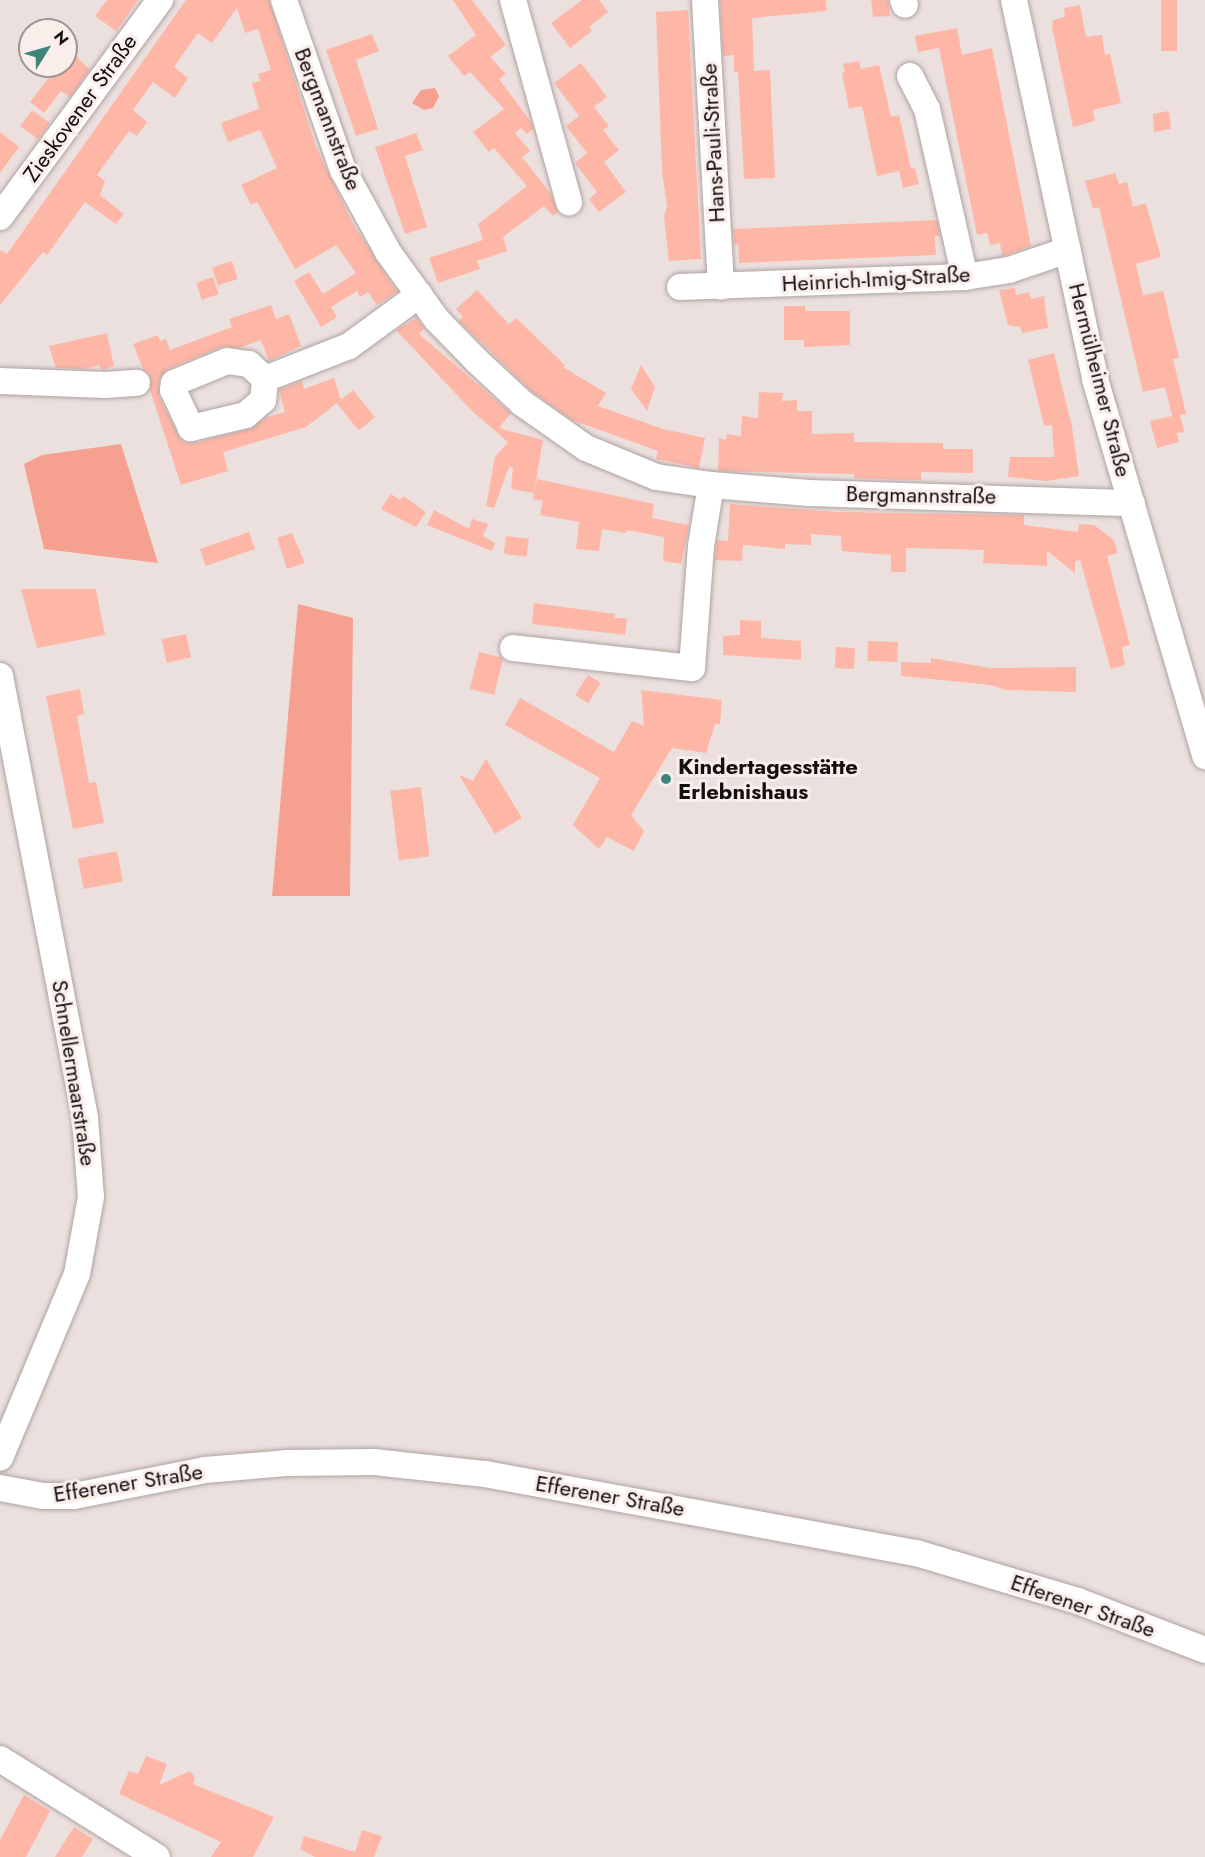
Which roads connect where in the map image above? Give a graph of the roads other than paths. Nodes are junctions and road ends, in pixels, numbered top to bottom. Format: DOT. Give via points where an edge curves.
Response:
graph roads {
  1 [pos="160,0"];
  2 [pos="284,0"];
  3 [pos="513,0"];
  4 [pos="705,0"];
  5 [pos="1014,0"];
  6 [pos="910,76"];
  7 [pos="569,202"];
  8 [pos="0,217"];
  9 [pos="1068,250"];
  10 [pos="965,277"];
  11 [pos="680,286"];
  12 [pos="721,287"];
  13 [pos="419,295"];
  14 [pos="265,379"];
  15 [pos="0,381"];
  16 [pos="137,383"];
  17 [pos="711,485"];
  18 [pos="1132,503"];
  19 [pos="513,648"];
  20 [pos="0,676"];
  21 [pos="1205,756"];
  22 [pos="0,1458"];
  23 [pos="0,1488"];
  24 [pos="1205,1650"];
  25 [pos="0,1759"];
  26 [pos="157,1857"];
  1 -- 8 [label="street, Zieskovener Straße"];
  2 -- 13 [label="street, Bergmannstraße" via="343,170 388,252"];
  3 -- 7 [label="street"];
  4 -- 12 [label="street, Hans-Pauli-Straße"];
  5 -- 9 [label="street, Hermülheimer Straße"];
  6 -- 10 [label="street" via="927,109"];
  9 -- 10 [label="street, Heinrich-Imig-Straße" via="1009,270"];
  9 -- 18 [label="street, Hermülheimer Straße" via="1095,379"];
  10 -- 12 [label="street, Heinrich-Imig-Straße"];
  11 -- 12 [label="street, Heinrich-Imig-Straße"];
  13 -- 14 [label="street" via="349,346"];
  13 -- 17 [label="street, Bergmannstraße" via="453,337 514,396 586,447 656,477"];
  15 -- 16 [label="street"];
  17 -- 18 [label="street, Bergmannstraße" via="809,493"];
  17 -- 19 [label="street" via="701,546 693,668"];
  18 -- 21 [label="street, Hermülheimer Straße"];
  20 -- 22 [label="street, Schnellermaarstraße" via="85,1118 91,1197 77,1274"];
  23 -- 24 [label="street, Efferener Straße" via="43,1496 74,1496 205,1470 286,1463 374,1462 485,1474 916,1553 1078,1601"];
  25 -- 26 [label="street"];
}
